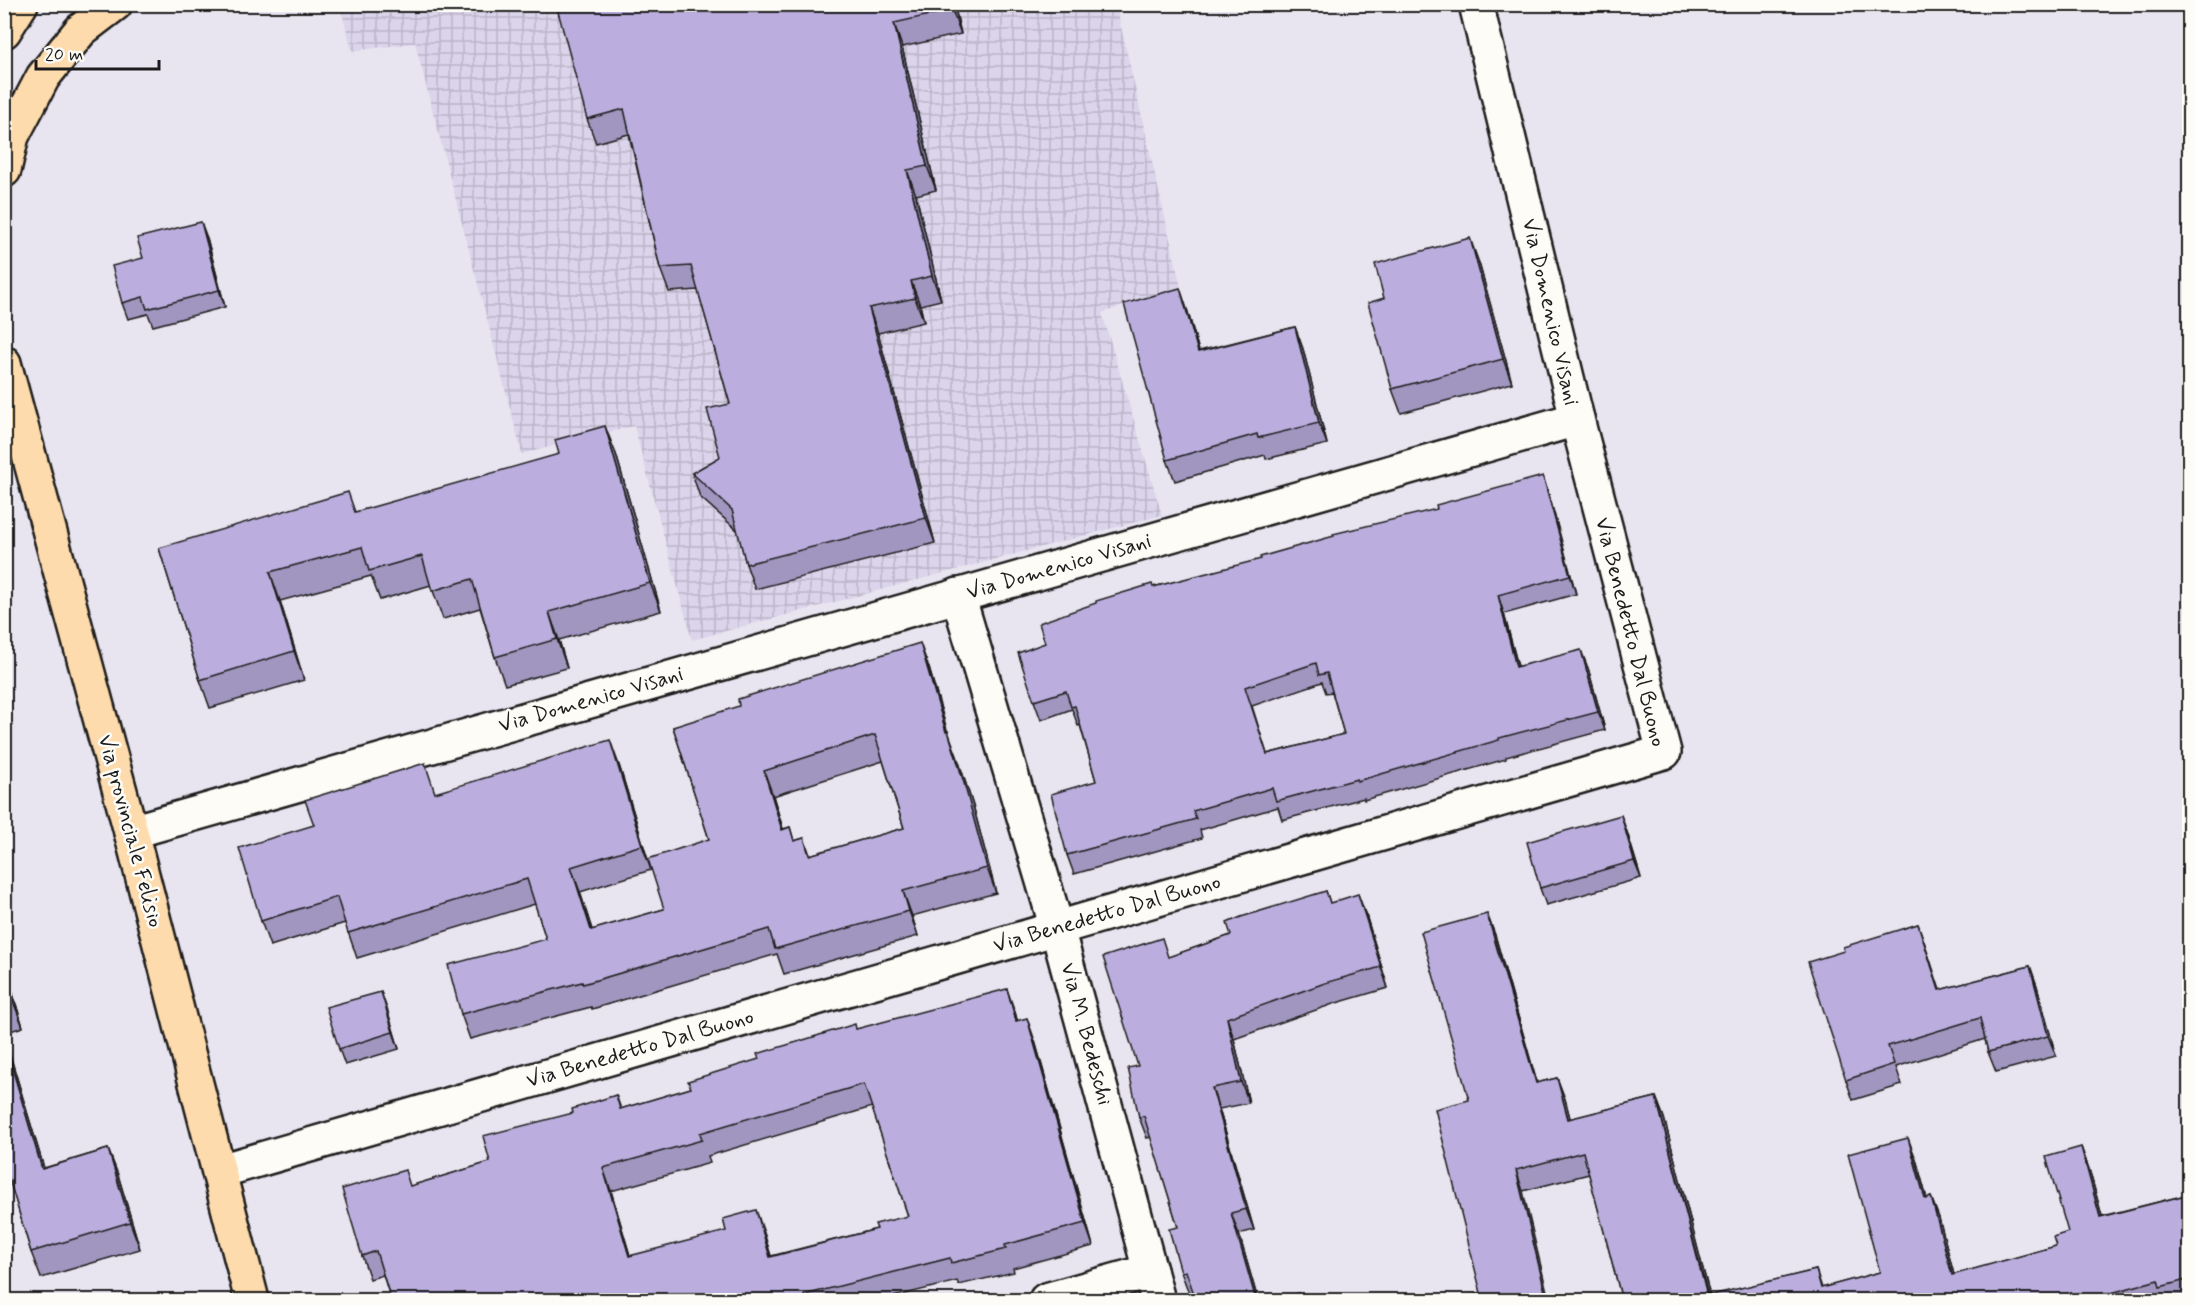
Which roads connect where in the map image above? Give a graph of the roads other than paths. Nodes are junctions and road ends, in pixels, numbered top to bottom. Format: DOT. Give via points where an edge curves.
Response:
graph roads {
  1 [pos="21,4"];
  2 [pos="115,4"];
  3 [pos="1476,4"];
  4 [pos="4,32"];
  5 [pos="4,170"];
  6 [pos="4,363"];
  7 [pos="1577,419"];
  8 [pos="958,595"];
  9 [pos="131,832"];
  10 [pos="1058,928"];
  11 [pos="220,1171"];
  12 [pos="1154,1286"];
  13 [pos="252,1300"];
  14 [pos="1046,1300"];
  1 -- 4 [label="main road"];
  2 -- 5 [label="main road" via="81,30 43,77 12,136"];
  3 -- 7 [label="street, Via Domenico Visani"];
  6 -- 9 [label="main road, Via provinciale Felisio"];
  7 -- 8 [label="street, Via Domenico Visani"];
  7 -- 10 [label="street, Via Benedetto Dal Buono" via="1664,752"];
  8 -- 9 [label="street, Via Domenico Visani"];
  8 -- 10 [label="street, Via M. Bedeschi"];
  9 -- 11 [label="main road, Via provinciale Felisio"];
  10 -- 11 [label="street, Via Benedetto Dal Buono"];
  10 -- 12 [label="street, Via M. Bedeschi"];
  11 -- 13 [label="main road, Via provinciale Felisio"];
  12 -- 14 [label="street"];
}
